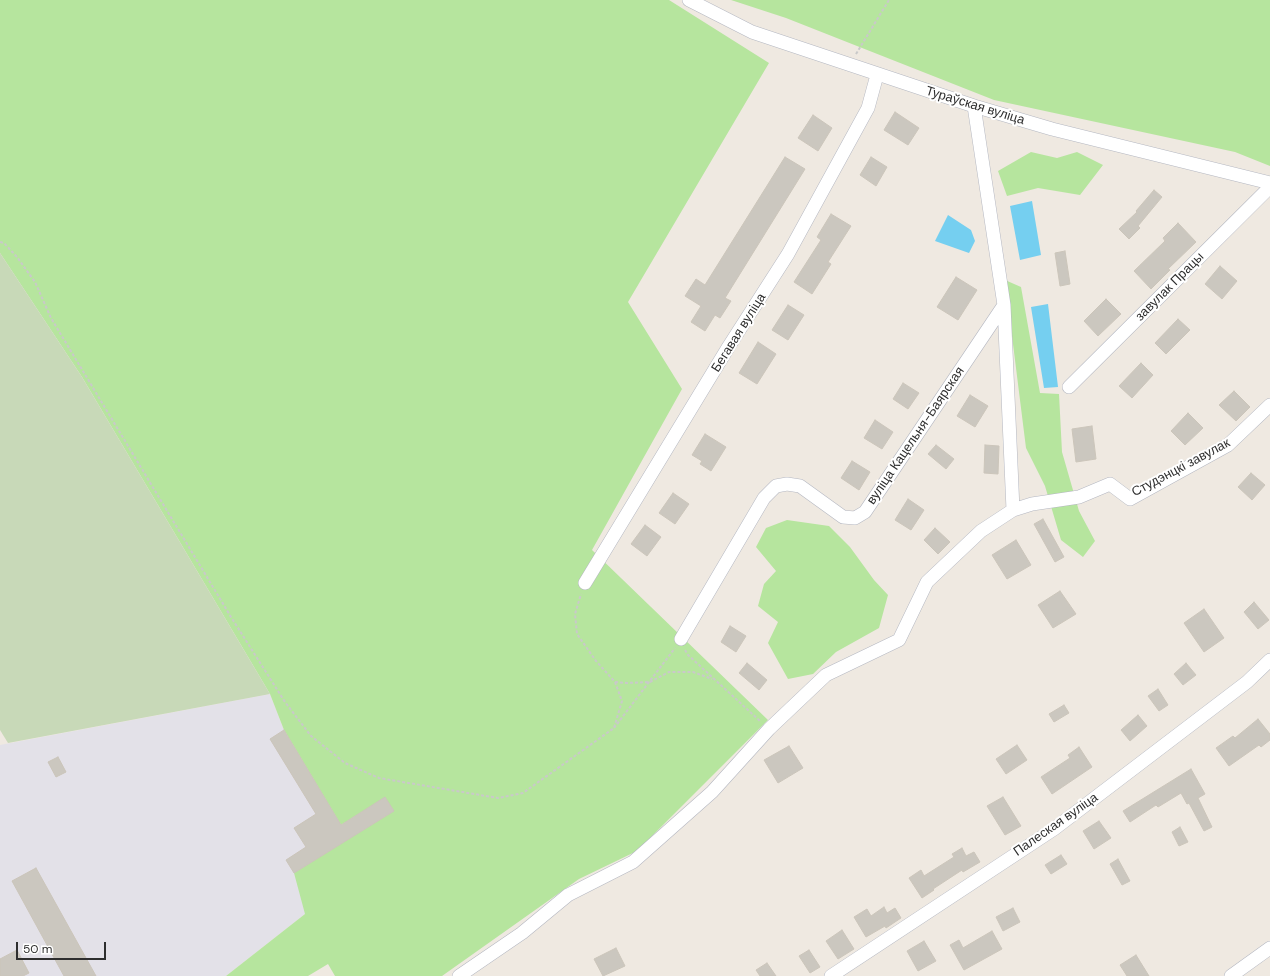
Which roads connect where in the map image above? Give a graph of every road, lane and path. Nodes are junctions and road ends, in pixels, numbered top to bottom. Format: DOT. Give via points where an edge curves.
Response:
graph roads {
  1 [pos="689,0"];
  2 [pos="889,0"];
  3 [pos="849,66"];
  4 [pos="877,75"];
  5 [pos="974,106"];
  6 [pos="1270,183"];
  7 [pos="1270,187"];
  8 [pos="0,242"];
  9 [pos="1004,305"];
  10 [pos="1069,387"];
  11 [pos="1270,405"];
  12 [pos="1013,510"];
  13 [pos="585,583"];
  14 [pos="681,639"];
  15 [pos="1270,660"];
  16 [pos="713,679"];
  17 [pos="615,682"];
  18 [pos="650,682"];
  19 [pos="614,728"];
  20 [pos="770,729"];
  21 [pos="1270,948"];
  22 [pos="459,976"];
  23 [pos="831,976"];
  24 [pos="1231,976"];
  1 -- 3 [label="street, Тураўская вуліца" via="752,32"];
  2 -- 3 [label="path"];
  3 -- 4 [label="street, Тураўская вуліца"];
  4 -- 5 [label="street, Тураўская вуліца"];
  4 -- 13 [label="street, Бегавая вуліца" via="868,108 788,254"];
  5 -- 6 [label="street, Тураўская вуліца" via="1052,129"];
  5 -- 9 [label="street"];
  7 -- 10 [label="street, завулак Працы"];
  8 -- 19 [label="path" via="17,257 35,282 55,325 285,702 311,736 345,763 379,778 498,798 523,793"];
  9 -- 12 [label="street"];
  9 -- 14 [label="street, вуліца Кацельня-Баярская" via="865,512 855,518 843,517 800,486 776,486 764,498"];
  11 -- 12 [label="street, Студэнцкі завулак" via="1228,445 1130,499 1110,484 1079,497 1032,504"];
  12 -- 20 [label="street, Студэнцкі завулак" via="981,531 927,582 899,640 826,675"];
  13 -- 17 [label="path" via="574,614 578,634 596,661"];
  14 -- 16 [label="path" via="688,655"];
  14 -- 18 [label="path"];
  15 -- 23 [label="street, Палеская вуліца" via="1247,682 1054,829"];
  16 -- 18 [label="path" via="693,672 669,672"];
  16 -- 20 [label="path"];
  17 -- 18 [label="path"];
  17 -- 19 [label="path" via="622,701"];
  18 -- 19 [label="path"];
  20 -- 22 [label="street, Студэнцкі завулак" via="712,792 634,862 568,895 522,933"];
  21 -- 24 [label="street"];
}
